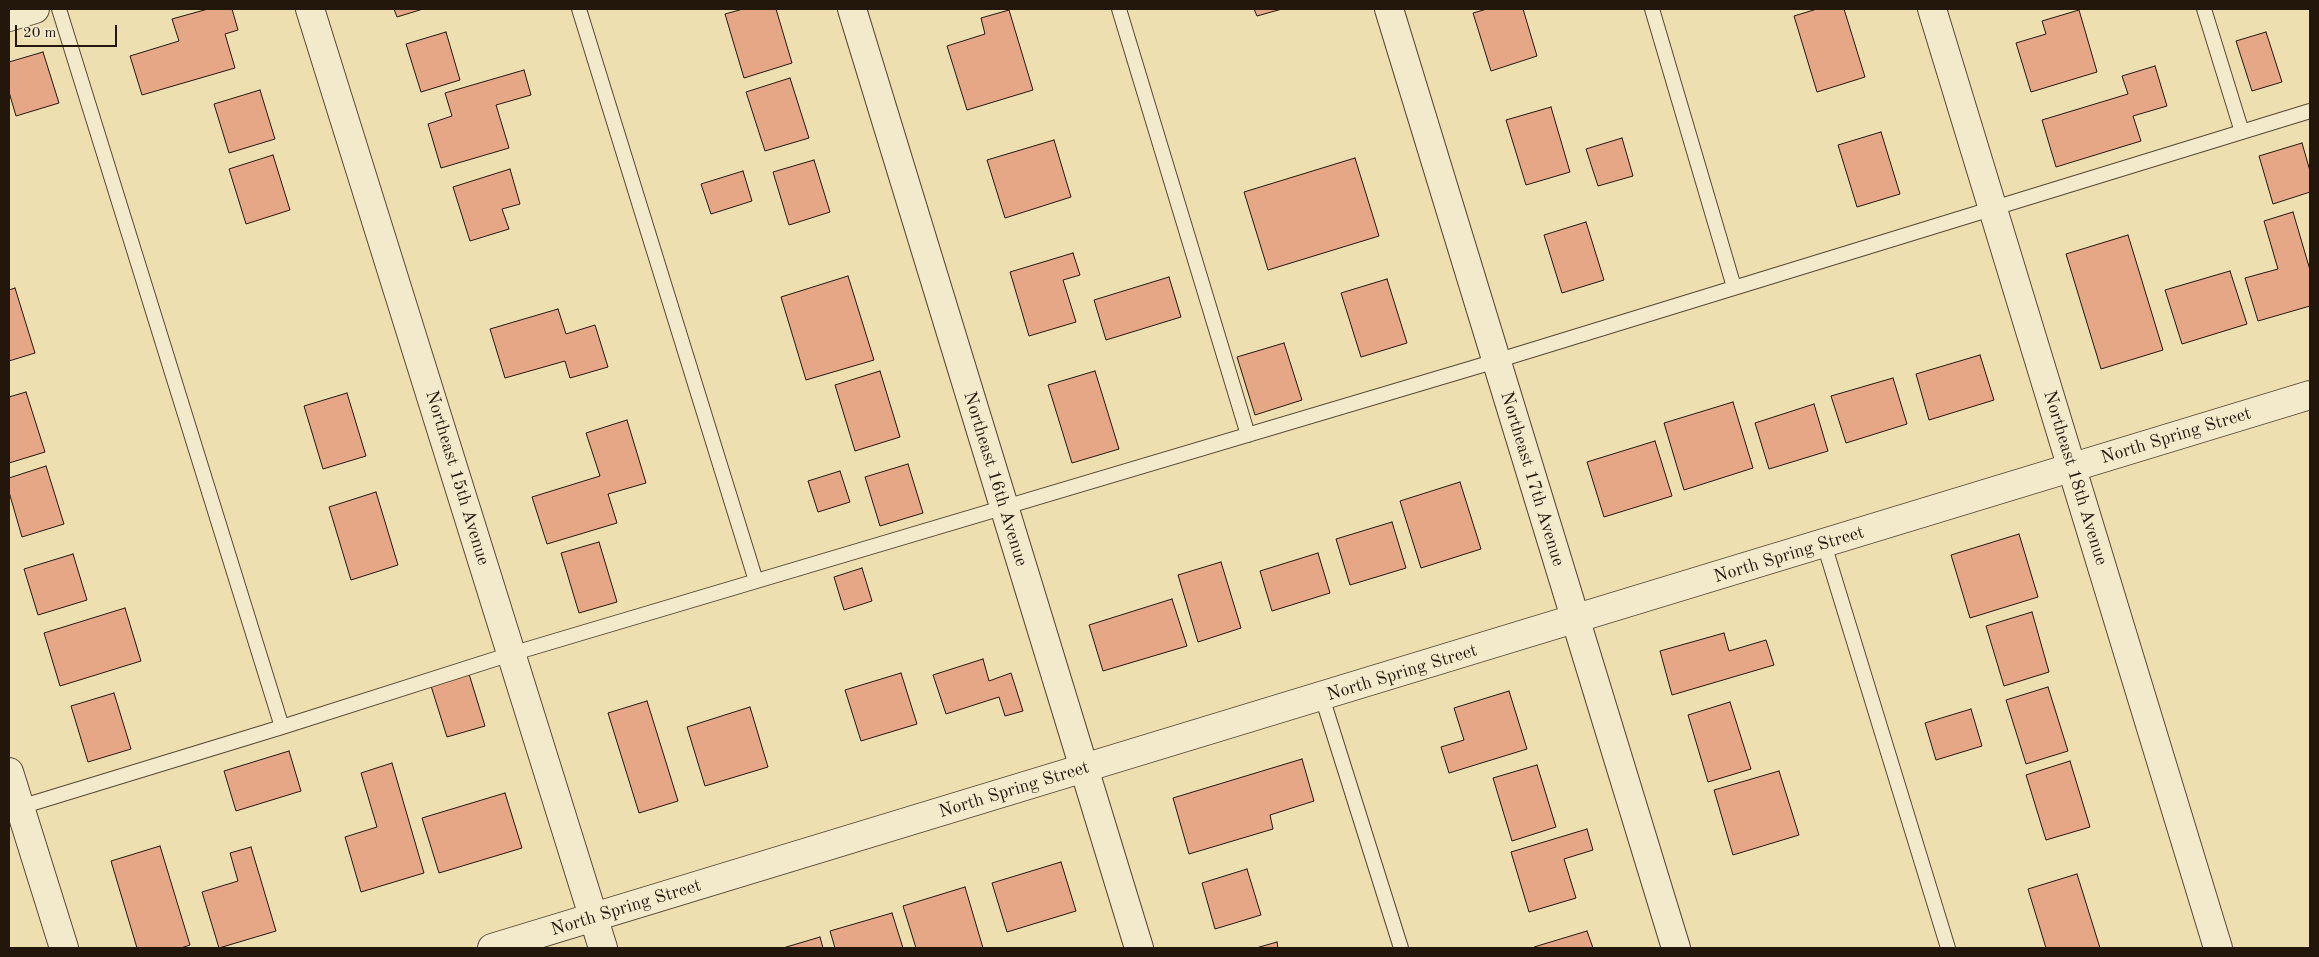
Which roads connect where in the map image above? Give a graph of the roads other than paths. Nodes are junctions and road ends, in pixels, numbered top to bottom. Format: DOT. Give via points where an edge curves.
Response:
graph roads {
  1 [pos="35,9"];
  2 [pos="59,9"];
  3 [pos="310,9"];
  4 [pos="579,9"];
  5 [pos="852,9"];
  6 [pos="1119,9"];
  7 [pos="1389,9"];
  8 [pos="1652,9"];
  9 [pos="1932,9"];
  10 [pos="2204,9"];
  11 [pos="9,17"];
  12 [pos="2310,111"];
  13 [pos="2242,132"];
  14 [pos="1993,207"];
  15 [pos="1734,287"];
  16 [pos="1496,361"];
  17 [pos="2310,395"];
  18 [pos="1248,435"];
  19 [pos="2072,468"];
  20 [pos="1004,506"];
  21 [pos="1824,544"];
  22 [pos="756,581"];
  23 [pos="1575,620"];
  24 [pos="511,654"];
  25 [pos="1322,697"];
  26 [pos="282,727"];
  27 [pos="1084,768"];
  28 [pos="9,772"];
  29 [pos="14,809"];
  30 [pos="593,918"];
  31 [pos="64,948"];
  32 [pos="492,948"];
  33 [pos="602,948"];
  34 [pos="1139,948"];
  35 [pos="1401,948"];
  36 [pos="1676,948"];
  37 [pos="1948,948"];
  38 [pos="2218,948"];
  1 -- 11 [label="street"];
  2 -- 26 [label="lane"];
  3 -- 24 [label="street, Northeast 15th Avenue"];
  4 -- 22 [label="lane"];
  5 -- 20 [label="street, Northeast 16th Avenue"];
  6 -- 18 [label="lane"];
  7 -- 16 [label="street, Northeast 17th Avenue"];
  8 -- 15 [label="lane"];
  9 -- 14 [label="street, Northeast 18th Avenue"];
  10 -- 13 [label="lane"];
  12 -- 13 [label="lane"];
  13 -- 14 [label="lane"];
  14 -- 15 [label="lane"];
  14 -- 19 [label="street, Northeast 18th Avenue"];
  15 -- 16 [label="lane"];
  16 -- 18 [label="lane"];
  16 -- 23 [label="street, Northeast 17th Avenue"];
  17 -- 19 [label="street, North Spring Street"];
  18 -- 20 [label="lane"];
  19 -- 21 [label="street, North Spring Street"];
  19 -- 38 [label="street, Northeast 18th Avenue"];
  20 -- 22 [label="lane"];
  20 -- 27 [label="street, Northeast 16th Avenue"];
  21 -- 23 [label="street, North Spring Street"];
  21 -- 37 [label="lane"];
  22 -- 24 [label="lane"];
  23 -- 25 [label="street, North Spring Street"];
  23 -- 36 [label="street, Northeast 17th Avenue"];
  24 -- 26 [label="lane"];
  24 -- 30 [label="street, Northeast 15th Avenue"];
  25 -- 27 [label="street, North Spring Street"];
  25 -- 35 [label="lane"];
  26 -- 29 [label="lane"];
  27 -- 30 [label="street, North Spring Street"];
  27 -- 34 [label="street, Northeast 16th Avenue"];
  28 -- 29 [label="street"];
  29 -- 31 [label="street"];
  30 -- 32 [label="street, North Spring Street"];
  30 -- 33 [label="street, Northeast 15th Avenue"];
}
